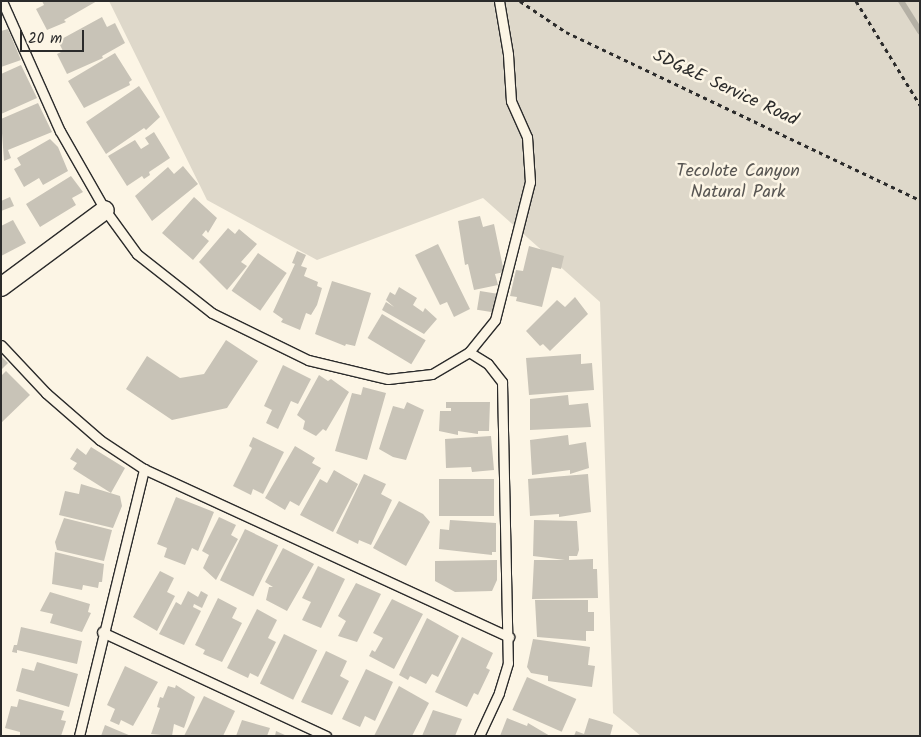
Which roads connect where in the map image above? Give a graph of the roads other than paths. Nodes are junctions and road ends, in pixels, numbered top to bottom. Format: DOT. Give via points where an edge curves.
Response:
graph roads {
  1 [pos="2,1"];
  2 [pos="499,1"];
  3 [pos="105,210"];
  4 [pos="1,287"];
  5 [pos="1,345"];
  6 [pos="469,352"];
  7 [pos="144,469"];
  8 [pos="102,632"];
  9 [pos="509,637"];
  10 [pos="79,736"];
  11 [pos="326,736"];
  12 [pos="479,736"];
  1 -- 3 [label="lane" via="60,131"];
  2 -- 6 [label="lane" via="508,54 510,101 527,137 530,182 495,320"];
  3 -- 4 [label="street"];
  3 -- 6 [label="lane" via="137,254 212,313 308,360 388,379 432,374"];
  5 -- 7 [label="lane" via="46,393 100,440"];
  6 -- 9 [label="lane" via="488,364 502,382"];
  7 -- 8 [label="lane"];
  7 -- 9 [label="lane"];
  8 -- 10 [label="lane"];
  8 -- 11 [label="lane"];
  9 -- 12 [label="lane" via="508,663 499,693"];
}
